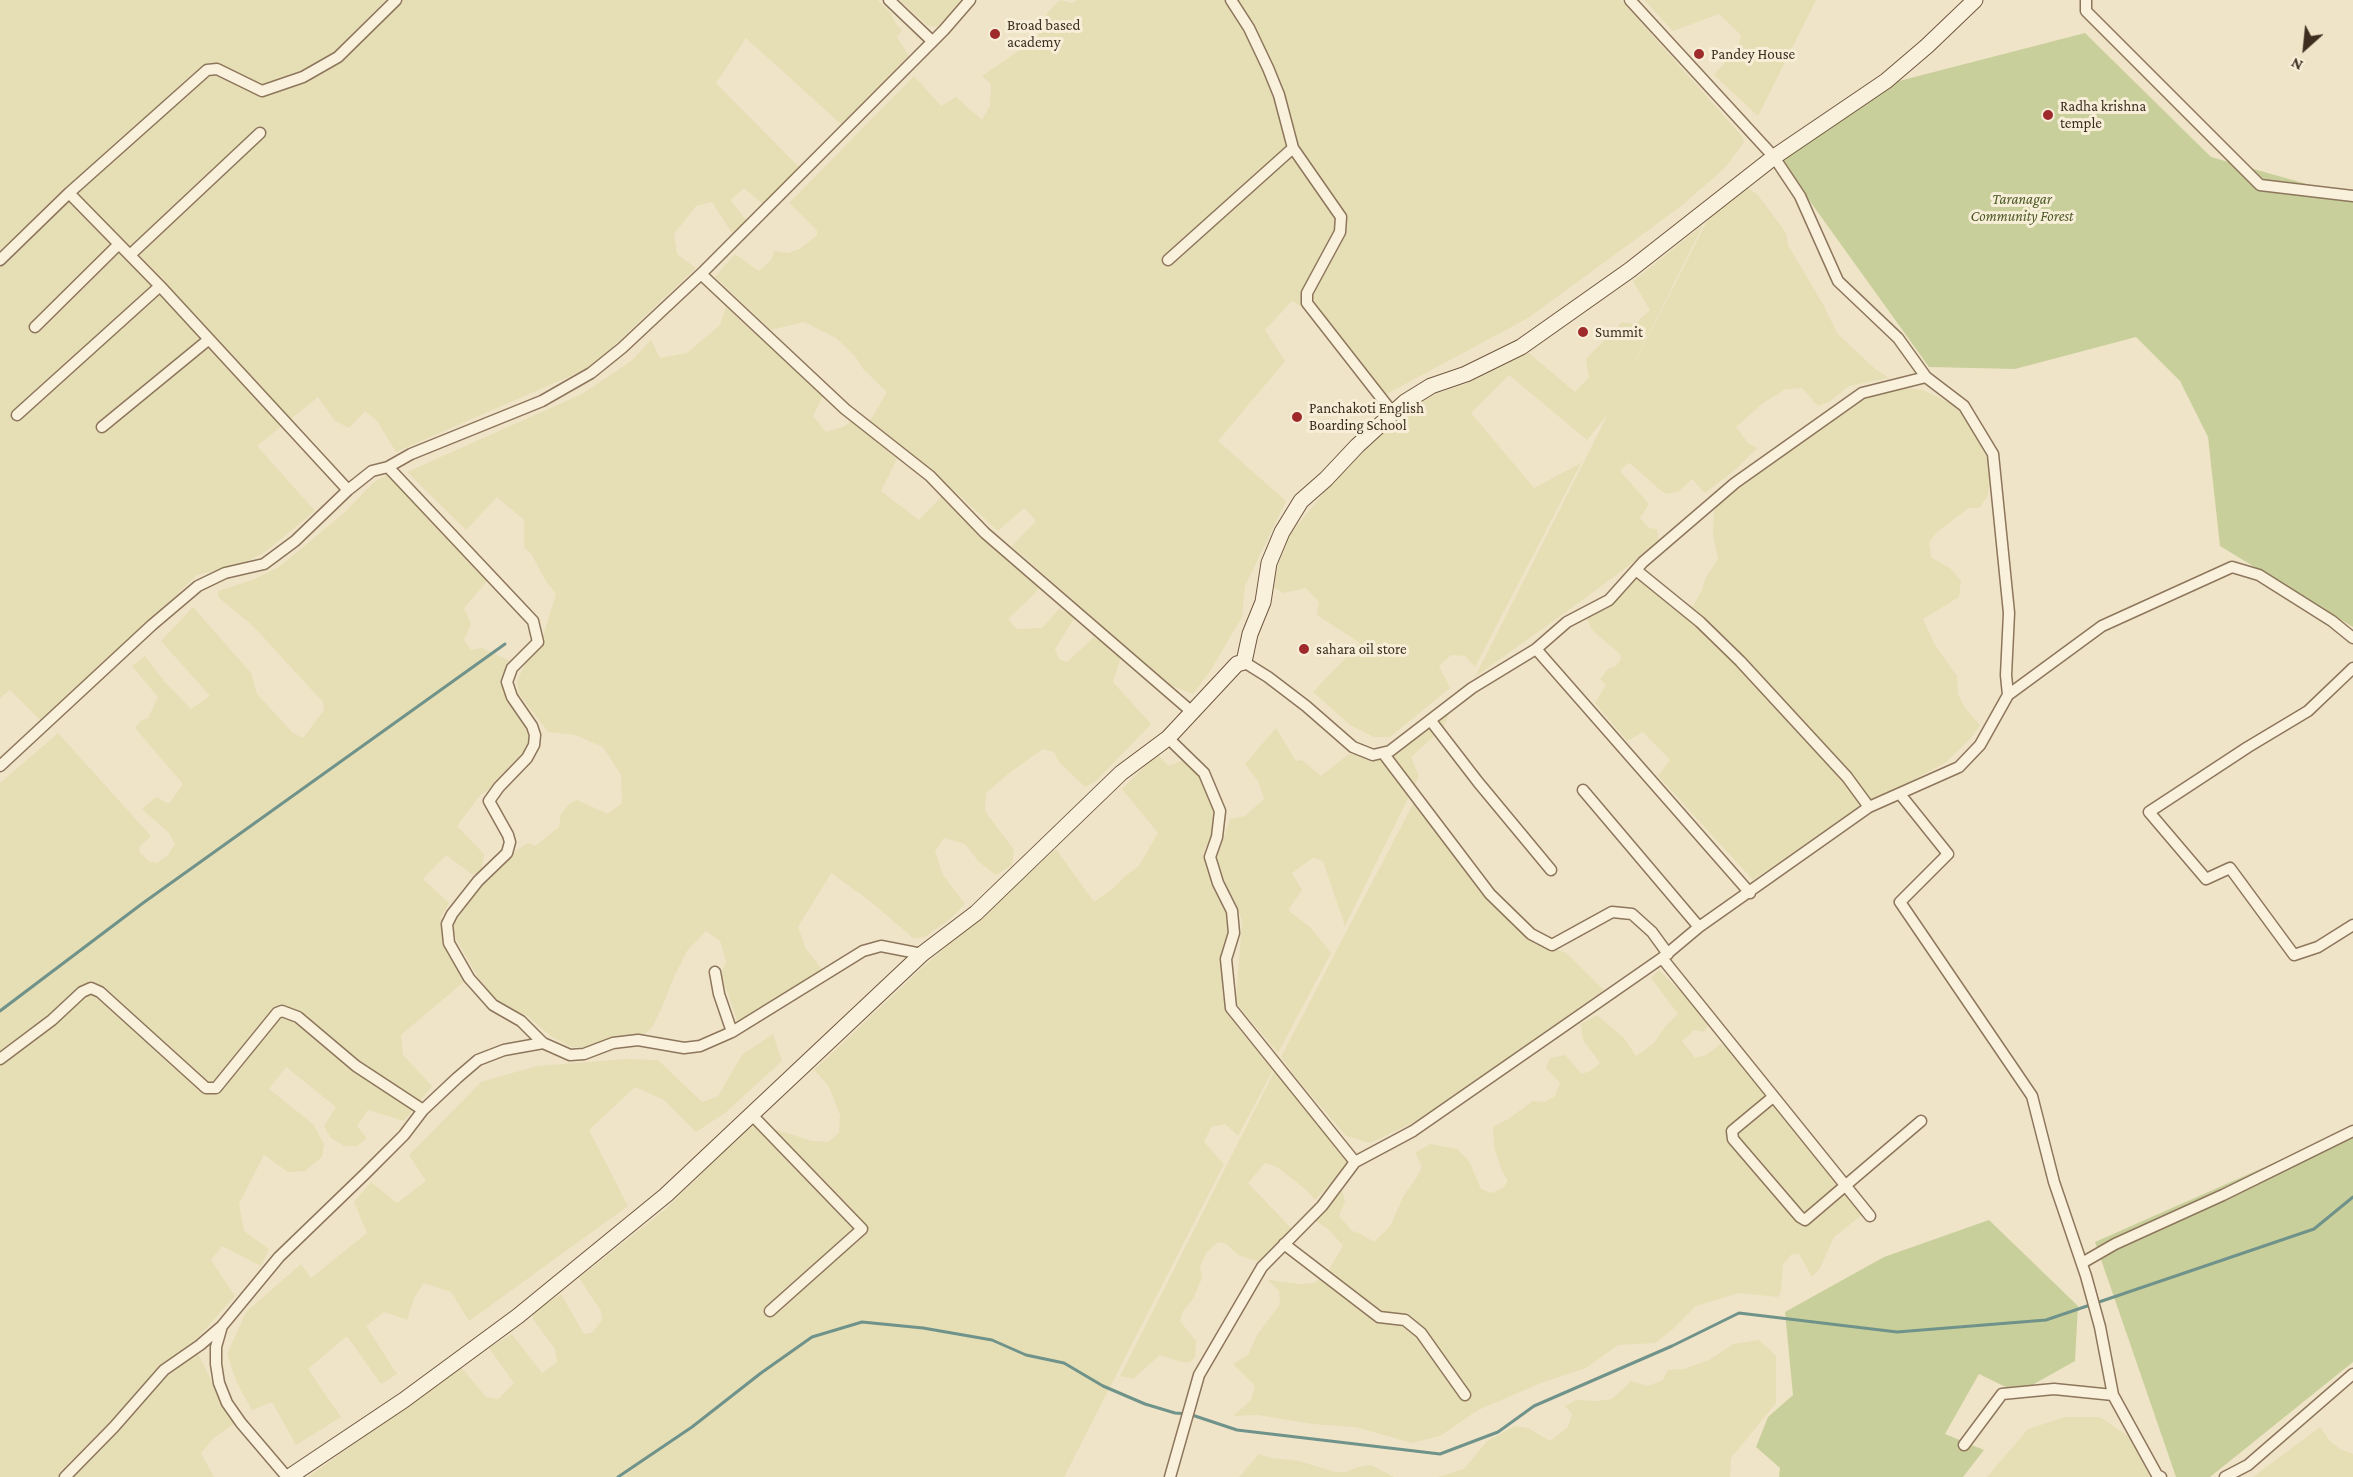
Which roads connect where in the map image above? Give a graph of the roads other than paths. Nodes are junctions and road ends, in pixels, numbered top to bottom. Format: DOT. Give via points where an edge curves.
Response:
graph roads {
  1 [pos="396,0"];
  2 [pos="889,0"];
  3 [pos="970,0"];
  4 [pos="1231,0"];
  5 [pos="1630,0"];
  6 [pos="1975,0"];
  7 [pos="2086,0"];
  8 [pos="932,41"];
  9 [pos="260,133"];
  10 [pos="1293,148"];
  11 [pos="1773,157"];
  12 [pos="69,193"];
  13 [pos="2353,196"];
  14 [pos="119,244"];
  15 [pos="129,255"];
  16 [pos="0,260"];
  17 [pos="1168,260"];
  18 [pos="701,274"];
  19 [pos="160,286"];
  20 [pos="35,327"];
  21 [pos="208,340"];
  22 [pos="1926,377"];
  23 [pos="1393,413"];
  24 [pos="17,415"];
  25 [pos="102,427"];
  26 [pos="388,467"];
  27 [pos="348,490"];
  28 [pos="1636,570"];
  29 [pos="2353,638"];
  30 [pos="1536,649"];
  31 [pos="1244,662"];
  32 [pos="2353,668"];
  33 [pos="2008,695"];
  34 [pos="1192,712"];
  35 [pos="1431,721"];
  36 [pos="1168,738"];
  37 [pos="1383,753"];
  38 [pos="0,766"];
  39 [pos="1583,790"];
  40 [pos="1900,794"];
  41 [pos="1869,807"];
  42 [pos="1551,870"];
  43 [pos="1750,892"];
  44 [pos="2353,926"];
  45 [pos="1699,927"];
  46 [pos="922,954"];
  47 [pos="1665,956"];
  48 [pos="715,972"];
  49 [pos="732,1032"];
  50 [pos="543,1043"];
  51 [pos="0,1059"];
  52 [pos="1773,1097"];
  53 [pos="423,1110"];
  54 [pos="752,1115"];
  55 [pos="1921,1121"];
  56 [pos="2353,1131"];
  57 [pos="1355,1162"];
  58 [pos="1845,1187"];
  59 [pos="1870,1216"];
  60 [pos="1284,1244"];
  61 [pos="2082,1263"];
  62 [pos="770,1311"];
  63 [pos="222,1326"];
  64 [pos="2353,1374"];
  65 [pos="1465,1395"];
  66 [pos="2113,1395"];
  67 [pos="1964,1445"];
  68 [pos="65,1477"];
  69 [pos="288,1477"];
  70 [pos="1170,1477"];
  71 [pos="2161,1477"];
  72 [pos="2225,1477"];
  1 -- 12 [label="street" via="338,57 303,77 262,91 217,69 207,70"];
  2 -- 8 [label="street"];
  3 -- 8 [label="street"];
  4 -- 10 [label="street" via="1249,28 1279,94"];
  5 -- 11 [label="street"];
  6 -- 11 [label="street" via="1886,81"];
  7 -- 13 [label="street" via="2086,10 2260,185"];
  8 -- 18 [label="street"];
  9 -- 15 [label="street"];
  10 -- 17 [label="street"];
  10 -- 23 [label="street" via="1341,217 1340,232 1307,293 1306,303"];
  11 -- 22 [label="street" via="1800,196 1838,281 1898,338"];
  11 -- 23 [label="street" via="1630,270 1521,347 1467,374 1431,386"];
  12 -- 14 [label="street"];
  12 -- 16 [label="street"];
  14 -- 15 [label="street"];
  14 -- 20 [label="street"];
  15 -- 19 [label="street"];
  18 -- 26 [label="street" via="591,373 542,401"];
  18 -- 34 [label="street" via="845,410 930,476 985,533"];
  19 -- 21 [label="street"];
  19 -- 24 [label="street"];
  21 -- 25 [label="street"];
  21 -- 27 [label="street"];
  22 -- 28 [label="street" via="1862,393 1735,483"];
  22 -- 33 [label="street" via="1964,406 1993,454 2009,613"];
  23 -- 31 [label="street" via="1300,501 1269,563 1263,602"];
  26 -- 27 [label="street" via="372,471"];
  26 -- 50 [label="street" via="533,621 538,642 512,668 507,682 512,697 532,726 534,745 489,801 508,835 507,853 452,914 446,933 469,978 493,1005 521,1021"];
  27 -- 38 [label="street" via="295,541 264,564 225,573 198,586"];
  28 -- 30 [label="street" via="1609,600 1568,622"];
  28 -- 41 [label="street" via="1700,622 1740,661 1847,777"];
  29 -- 33 [label="street" via="2259,575 2232,567 2102,626"];
  30 -- 35 [label="street" via="1472,688"];
  30 -- 43 [label="street"];
  31 -- 34 [label="street" via="1237,664"];
  31 -- 37 [label="street" via="1297,698 1353,747 1373,755"];
  32 -- 44 [label="street" via="2308,711 2149,812 2206,879 2230,868 2295,955 2318,947"];
  33 -- 40 [label="street" via="1980,745 1959,767"];
  34 -- 36 [label="street"];
  35 -- 37 [label="street"];
  35 -- 42 [label="street"];
  36 -- 46 [label="street" via="1121,773 976,913"];
  36 -- 57 [label="street" via="1204,773 1220,811 1210,857 1232,911 1234,933 1226,959 1231,1008"];
  37 -- 47 [label="street" via="1490,894 1531,934 1552,945 1612,912 1632,914 1652,932"];
  39 -- 45 [label="street"];
  40 -- 41 [label="street"];
  40 -- 61 [label="street" via="1948,854 1900,902 2032,1096 2054,1182"];
  41 -- 43 [label="street"];
  43 -- 45 [label="street"];
  45 -- 47 [label="street"];
  46 -- 49 [label="street" via="881,946 863,951"];
  46 -- 54 [label="street"];
  47 -- 52 [label="street"];
  47 -- 57 [label="street" via="1413,1131"];
  48 -- 49 [label="street"];
  49 -- 50 [label="street" via="700,1046 684,1048 638,1040 570,1055"];
  50 -- 53 [label="street" via="504,1050 478,1060"];
  51 -- 53 [label="street" via="91,988 206,1088 216,1088 282,1011 298,1017 356,1066"];
  52 -- 58 [label="street"];
  52 -- 58 [label="street" via="1732,1131 1733,1139 1804,1220"];
  53 -- 63 [label="street" via="404,1135 279,1257"];
  54 -- 62 [label="street" via="862,1229"];
  54 -- 69 [label="street" via="666,1195 557,1285 404,1400"];
  55 -- 58 [label="street"];
  56 -- 61 [label="street"];
  57 -- 60 [label="street" via="1322,1206"];
  58 -- 59 [label="street"];
  60 -- 65 [label="street" via="1379,1317 1405,1320 1421,1333"];
  60 -- 70 [label="street" via="1262,1266 1199,1375"];
  61 -- 66 [label="street"];
  63 -- 68 [label="street" via="164,1370"];
  63 -- 69 [label="street" via="216,1364 227,1403"];
  64 -- 72 [label="street" via="2248,1465"];
  66 -- 67 [label="street" via="2054,1389 2002,1394"];
  66 -- 71 [label="street"];
}
